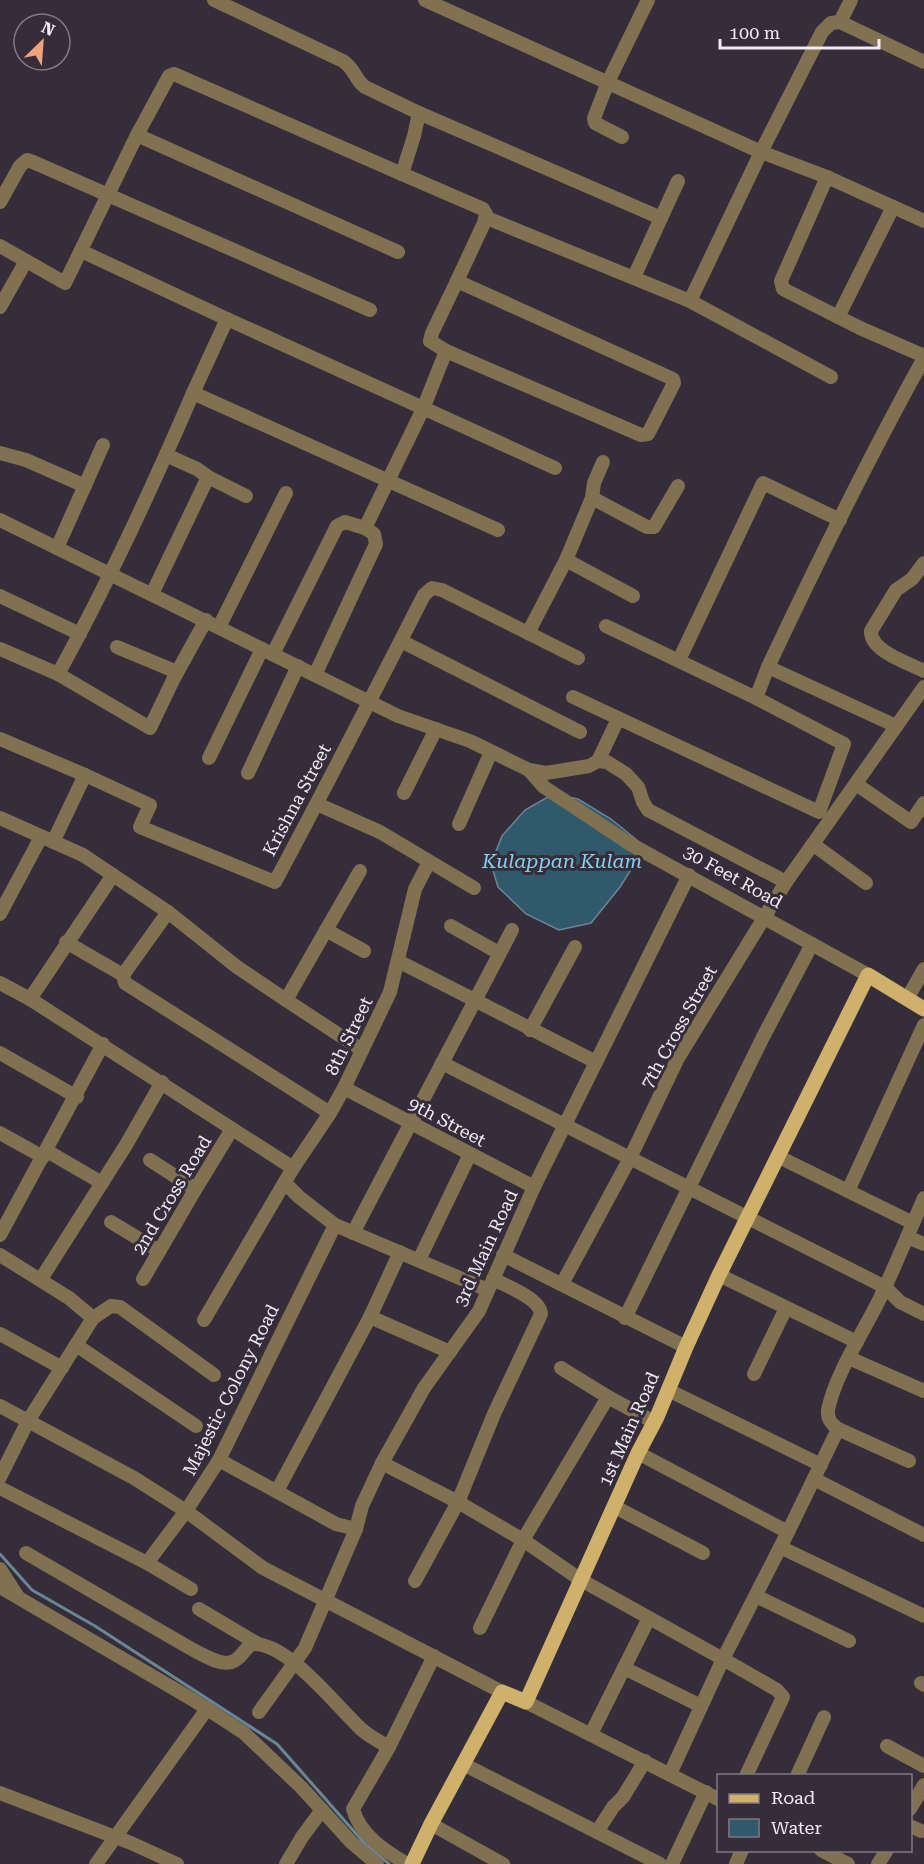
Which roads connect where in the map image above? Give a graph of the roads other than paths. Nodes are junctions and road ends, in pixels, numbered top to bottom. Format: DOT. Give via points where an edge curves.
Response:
graph roads {
  1 [pos="214,0"];
  2 [pos="425,0"];
  3 [pos="648,0"];
  4 [pos="851,0"];
  5 [pos="840,22"];
  6 [pos="924,62"];
  7 [pos="608,82"];
  8 [pos="418,113"];
  9 [pos="137,135"];
  10 [pos="622,137"];
  11 [pos="761,153"];
  12 [pos="402,174"];
  13 [pos="827,177"];
  14 [pos="678,181"];
  15 [pos="108,195"];
  16 [pos="0,202"];
  17 [pos="893,207"];
  18 [pos="487,218"];
  19 [pos="661,218"];
  20 [pos="924,221"];
  21 [pos="0,246"];
  22 [pos="81,251"];
  23 [pos="398,252"];
  24 [pos="26,261"];
  25 [pos="634,277"];
  26 [pos="457,281"];
  27 [pos="690,301"];
  28 [pos="0,307"];
  29 [pos="370,310"];
  30 [pos="838,317"];
  31 [pos="227,319"];
  32 [pos="446,351"];
  33 [pos="924,357"];
  34 [pos="831,377"];
  35 [pos="193,393"];
  36 [pos="423,409"];
  37 [pos="103,445"];
  38 [pos="0,453"];
  39 [pos="166,455"];
  40 [pos="603,462"];
  41 [pos="555,468"];
  42 [pos="208,477"];
  43 [pos="389,480"];
  44 [pos="85,486"];
  45 [pos="678,486"];
  46 [pos="286,493"];
  47 [pos="246,495"];
  48 [pos="592,498"];
  49 [pos="0,520"];
  50 [pos="840,520"];
  51 [pos="364,528"];
  52 [pos="498,530"];
  53 [pos="57,548"];
  54 [pos="566,560"];
  55 [pos="924,563"];
  56 [pos="110,573"];
  57 [pos="152,594"];
  58 [pos="0,596"];
  59 [pos="633,596"];
  60 [pos="206,621"];
  61 [pos="606,626"];
  62 [pos="219,627"];
  63 [pos="528,633"];
  64 [pos="80,634"];
  65 [pos="401,641"];
  66 [pos="117,647"];
  67 [pos="0,649"];
  68 [pos="267,651"];
  69 [pos="578,658"];
  70 [pos="679,660"];
  71 [pos="298,666"];
  72 [pos="768,667"];
  73 [pos="924,671"];
  74 [pos="177,672"];
  75 [pos="58,674"];
  76 [pos="315,675"];
  77 [pos="924,687"];
  78 [pos="573,697"];
  79 [pos="756,698"];
  80 [pos="368,701"];
  81 [pos="618,719"];
  82 [pos="896,726"];
  83 [pos="436,729"];
  84 [pos="580,732"];
  85 [pos="0,739"];
  86 [pos="491,752"];
  87 [pos="209,758"];
  88 [pos="598,761"];
  89 [pos="529,770"];
  90 [pos="248,773"];
  91 [pos="85,775"];
  92 [pos="856,784"];
  93 [pos="404,793"];
  94 [pos="924,803"];
  95 [pos="317,804"];
  96 [pos="0,819"];
  97 [pos="459,824"];
  98 [pos="47,840"];
  99 [pos="814,845"];
  100 [pos="429,862"];
  101 [pos="360,871"];
  102 [pos="113,875"];
  103 [pos="689,875"];
  104 [pos="786,882"];
  105 [pos="866,883"];
  106 [pos="474,888"];
  107 [pos="168,912"];
  108 [pos="0,914"];
  109 [pos="764,916"];
  110 [pos="451,926"];
  111 [pos="326,930"];
  112 [pos="512,930"];
  113 [pos="66,942"];
  114 [pos="812,944"];
  115 [pos="575,947"];
  116 [pos="364,951"];
  117 [pos="499,953"];
  118 [pos="398,961"];
  119 [pos="924,969"];
  120 [pos="123,975"];
  121 [pos="868,975"];
  122 [pos="0,983"];
  123 [pos="30,999"];
  124 [pos="907,999"];
  125 [pos="286,1000"];
  126 [pos="475,1002"];
  127 [pos="924,1009"];
  128 [pos="924,1026"];
  129 [pos="530,1030"];
  130 [pos="103,1044"];
  131 [pos="362,1050"];
  132 [pos="0,1053"];
  133 [pos="596,1062"];
  134 [pos="442,1063"];
  135 [pos="162,1082"];
  136 [pos="344,1088"];
  137 [pos="77,1097"];
  138 [pos="330,1113"];
  139 [pos="411,1123"];
  140 [pos="565,1125"];
  141 [pos="232,1129"];
  142 [pos="0,1133"];
  143 [pos="45,1154"];
  144 [pos="470,1154"];
  145 [pos="779,1157"];
  146 [pos="630,1158"];
  147 [pos="150,1160"];
  148 [pos="293,1168"];
  149 [pos="102,1182"];
  150 [pos="285,1183"];
  151 [pos="534,1187"];
  152 [pos="688,1188"];
  153 [pos="195,1189"];
  154 [pos="848,1191"];
  155 [pos="924,1198"];
  156 [pos="5,1215"];
  157 [pos="749,1218"];
  158 [pos="111,1222"];
  159 [pos="913,1223"];
  160 [pos="335,1225"];
  161 [pos="353,1233"];
  162 [pos="0,1235"];
  163 [pos="907,1237"];
  164 [pos="924,1244"];
  165 [pos="159,1251"];
  166 [pos="400,1252"];
  167 [pos="0,1255"];
  168 [pos="503,1255"];
  169 [pos="418,1260"];
  170 [pos="719,1275"];
  171 [pos="41,1279"];
  172 [pos="143,1279"];
  173 [pos="562,1284"];
  174 [pos="491,1285"];
  175 [pos="885,1287"];
  176 [pos="786,1308"];
  177 [pos="924,1314"];
  178 [pos="370,1317"];
  179 [pos="93,1318"];
  180 [pos="625,1318"];
  181 [pos="204,1320"];
  182 [pos="0,1334"];
  183 [pos="857,1342"];
  184 [pos="75,1345"];
  185 [pos="686,1347"];
  186 [pos="450,1352"];
  187 [pos="849,1358"];
  188 [pos="62,1368"];
  189 [pos="561,1368"];
  190 [pos="754,1374"];
  191 [pos="214,1376"];
  192 [pos="668,1390"];
  193 [pos="924,1391"];
  194 [pos="608,1397"];
  195 [pos="0,1406"];
  196 [pos="28,1421"];
  197 [pos="654,1422"];
  198 [pos="196,1426"];
  199 [pos="838,1429"];
  200 [pos="638,1453"];
  201 [pos="219,1460"];
  202 [pos="909,1461"];
  203 [pos="382,1463"];
  204 [pos="821,1465"];
  205 [pos="0,1476"];
  206 [pos="814,1479"];
  207 [pos="0,1488"];
  208 [pos="277,1491"];
  209 [pos="458,1502"];
  210 [pos="615,1507"];
  211 [pos="186,1511"];
  212 [pos="356,1529"];
  213 [pos="788,1532"];
  214 [pos="924,1535"];
  215 [pos="523,1540"];
  216 [pos="780,1547"];
  217 [pos="26,1553"];
  218 [pos="703,1553"];
  219 [pos="147,1563"];
  220 [pos="0,1569"];
  221 [pos="581,1580"];
  222 [pos="415,1581"];
  223 [pos="0,1587"];
  224 [pos="191,1589"];
  225 [pos="756,1596"];
  226 [pos="18,1597"];
  227 [pos="326,1602"];
  228 [pos="199,1609"];
  229 [pos="922,1610"];
  230 [pos="649,1618"];
  231 [pos="480,1628"];
  232 [pos="849,1641"];
  233 [pos="258,1644"];
  234 [pos="434,1656"];
  235 [pos="723,1659"];
  236 [pos="296,1663"];
  237 [pos="624,1668"];
  238 [pos="502,1692"];
  239 [pos="526,1702"];
  240 [pos="701,1706"];
  241 [pos="207,1709"];
  242 [pos="259,1712"];
  243 [pos="824,1717"];
  244 [pos="591,1734"];
  245 [pos="887,1746"];
  246 [pos="389,1748"];
  247 [pos="645,1761"];
  248 [pos="463,1764"];
  249 [pos="924,1766"];
  250 [pos="670,1774"];
  251 [pos="747,1774"];
  252 [pos="798,1774"];
  253 [pos="924,1785"];
  254 [pos="706,1792"];
  255 [pos="0,1794"];
  256 [pos="717,1798"];
  257 [pos="912,1806"];
  258 [pos="322,1810"];
  259 [pos="430,1824"];
  260 [pos="597,1832"];
  261 [pos="115,1837"];
  262 [pos="823,1852"];
  263 [pos="96,1864"];
  264 [pos="177,1864"];
  265 [pos="286,1864"];
  266 [pos="377,1864"];
  267 [pos="407,1864"];
  268 [pos="412,1864"];
  269 [pos="503,1864"];
  270 [pos="660,1864"];
  271 [pos="672,1864"];
  272 [pos="846,1864"];
  1 -- 8 [label="street" via="343,61 353,67 365,87"];
  2 -- 7 [label="street"];
  3 -- 7 [label="street"];
  4 -- 5 [label="street"];
  5 -- 6 [label="street"];
  5 -- 11 [label="street" via="831,23 822,32"];
  7 -- 10 [label="street" via="595,123"];
  7 -- 11 [label="street"];
  8 -- 12 [label="street"];
  8 -- 19 [label="street"];
  9 -- 12 [label="street" via="169,76 174,74"];
  9 -- 15 [label="street"];
  9 -- 23 [label="street"];
  11 -- 13 [label="street"];
  11 -- 27 [label="street"];
  12 -- 18 [label="street" via="483,209"];
  13 -- 17 [label="street"];
  13 -- 30 [label="street" via="781,281 787,292"];
  14 -- 19 [label="street"];
  15 -- 16 [label="street" via="27,160"];
  15 -- 22 [label="street"];
  15 -- 29 [label="street"];
  17 -- 20 [label="street"];
  17 -- 30 [label="street"];
  18 -- 25 [label="street"];
  18 -- 26 [label="street"];
  19 -- 25 [label="street"];
  21 -- 24 [label="street"];
  22 -- 24 [label="street" via="65,283"];
  22 -- 31 [label="street"];
  24 -- 28 [label="street"];
  25 -- 27 [label="street"];
  26 -- 32 [label="street" via="430,339"];
  26 -- 32 [label="street" via="668,375 674,383 651,431 641,435"];
  27 -- 34 [label="street"];
  30 -- 33 [label="street"];
  31 -- 35 [label="street"];
  31 -- 36 [label="street"];
  32 -- 36 [label="street"];
  33 -- 50 [label="street"];
  35 -- 39 [label="street"];
  35 -- 43 [label="street"];
  36 -- 41 [label="street"];
  36 -- 43 [label="street"];
  37 -- 44 [label="street"];
  38 -- 44 [label="street"];
  39 -- 42 [label="street"];
  39 -- 56 [label="street"];
  40 -- 48 [label="street"];
  42 -- 47 [label="street"];
  42 -- 57 [label="street"];
  43 -- 51 [label="street"];
  43 -- 52 [label="street"];
  44 -- 53 [label="street"];
  45 -- 48 [label="street" via="654,527"];
  46 -- 62 [label="street"];
  48 -- 54 [label="street"];
  49 -- 53 [label="street"];
  50 -- 70 [label="street" via="763,483"];
  50 -- 72 [label="street"];
  51 -- 68 [label="street" via="345,522 337,526"];
  51 -- 76 [label="street" via="374,534 376,544"];
  53 -- 56 [label="street"];
  54 -- 59 [label="street"];
  54 -- 63 [label="street"];
  55 -- 73 [label="street" via="912,579 896,590 871,638 878,647"];
  56 -- 57 [label="street"];
  56 -- 64 [label="street"];
  57 -- 60 [label="street"];
  58 -- 64 [label="street"];
  60 -- 62 [label="street"];
  60 -- 74 [label="street"];
  61 -- 70 [label="street"];
  62 -- 68 [label="street"];
  63 -- 65 [label="street, Krishna Street" via="432,588 424,595"];
  63 -- 69 [label="street"];
  64 -- 75 [label="street"];
  65 -- 80 [label="street, Krishna Street"];
  65 -- 84 [label="street"];
  66 -- 74 [label="street"];
  67 -- 75 [label="street"];
  68 -- 71 [label="street"];
  68 -- 87 [label="street"];
  70 -- 79 [label="street"];
  71 -- 76 [label="street"];
  71 -- 90 [label="street"];
  72 -- 79 [label="street"];
  72 -- 82 [label="street"];
  74 -- 75 [label="street" via="150,728"];
  76 -- 80 [label="street"];
  77 -- 82 [label="street, 7th Cross Street"];
  78 -- 81 [label="street"];
  79 -- 81 [label="street" via="844,744 819,812"];
  80 -- 83 [label="street"];
  80 -- 95 [label="street, Krishna Street"];
  81 -- 88 [label="street"];
  82 -- 92 [label="street, 7th Cross Street"];
  83 -- 86 [label="street"];
  83 -- 93 [label="street"];
  85 -- 91 [label="street"];
  86 -- 89 [label="street"];
  86 -- 97 [label="street"];
  88 -- 89 [label="street" via="546,773"];
  88 -- 104 [label="street" via="626,774 638,787 648,810"];
  89 -- 103 [label="street, 30 Feet Road" via="544,787 630,844"];
  91 -- 95 [label="street, Krishna Street" via="150,805 140,827 275,882"];
  91 -- 98 [label="street"];
  92 -- 94 [label="street" via="911,822"];
  92 -- 99 [label="street, 7th Cross Street"];
  95 -- 100 [label="street" via="380,832"];
  96 -- 98 [label="street"];
  98 -- 102 [label="street" via="83,855"];
  98 -- 108 [label="street"];
  99 -- 104 [label="street, 7th Cross Street"];
  99 -- 105 [label="street"];
  100 -- 106 [label="street"];
  100 -- 118 [label="street, 8th Street" via="415,889"];
  101 -- 111 [label="street"];
  102 -- 107 [label="street"];
  102 -- 113 [label="street"];
  103 -- 109 [label="street, 30 Feet Road"];
  103 -- 133 [label="street, 3rd Main Road"];
  104 -- 109 [label="street, 7th Cross Street"];
  107 -- 120 [label="street"];
  107 -- 125 [label="street"];
  109 -- 114 [label="street, 30 Feet Road"];
  109 -- 146 [label="street, 7th Cross Street" via="678,1058"];
  110 -- 117 [label="street"];
  111 -- 116 [label="street"];
  111 -- 125 [label="street"];
  112 -- 117 [label="street"];
  113 -- 120 [label="street"];
  113 -- 123 [label="street"];
  114 -- 121 [label="street, 30 Feet Road"];
  114 -- 152 [label="street"];
  115 -- 129 [label="street"];
  117 -- 126 [label="street"];
  118 -- 126 [label="street"];
  118 -- 131 [label="street, 8th Street" via="390,992"];
  119 -- 124 [label="street"];
  120 -- 138 [label="street" via="124,983"];
  121 -- 124 [label="main road, 30 Feet Road"];
  121 -- 145 [label="main road, 1st Main Road"];
  122 -- 123 [label="street"];
  123 -- 130 [label="street"];
  124 -- 127 [label="main road, 30 Feet Road"];
  125 -- 131 [label="street"];
  126 -- 129 [label="street"];
  126 -- 134 [label="street"];
  128 -- 154 [label="street"];
  129 -- 133 [label="street"];
  130 -- 135 [label="street"];
  130 -- 137 [label="street"];
  131 -- 136 [label="street, 8th Street"];
  132 -- 137 [label="street"];
  133 -- 140 [label="street, 3rd Main Road"];
  134 -- 139 [label="street"];
  134 -- 140 [label="street"];
  135 -- 141 [label="street"];
  135 -- 149 [label="street"];
  136 -- 138 [label="street, 8th Street"];
  136 -- 139 [label="street, 9th Street"];
  137 -- 143 [label="street"];
  138 -- 148 [label="street, 8th Street"];
  139 -- 144 [label="street, 9th Street"];
  139 -- 161 [label="street"];
  140 -- 146 [label="street"];
  140 -- 151 [label="street, 3rd Main Road"];
  141 -- 148 [label="street"];
  141 -- 153 [label="street, 2nd Cross Road"];
  142 -- 143 [label="street"];
  143 -- 149 [label="street"];
  143 -- 156 [label="street"];
  144 -- 151 [label="street, 9th Street"];
  144 -- 169 [label="street"];
  145 -- 154 [label="street"];
  145 -- 157 [label="main road, 1st Main Road"];
  146 -- 152 [label="street"];
  146 -- 173 [label="street"];
  147 -- 153 [label="street"];
  148 -- 150 [label="street, 8th Street"];
  149 -- 171 [label="street"];
  150 -- 160 [label="street"];
  150 -- 181 [label="street, 8th Street"];
  151 -- 168 [label="street, 3rd Main Road"];
  152 -- 157 [label="street"];
  152 -- 180 [label="street"];
  153 -- 165 [label="street, 2nd Cross Road"];
  154 -- 159 [label="street"];
  155 -- 159 [label="street"];
  156 -- 162 [label="street"];
  157 -- 170 [label="main road, 1st Main Road"];
  157 -- 175 [label="street"];
  158 -- 165 [label="street"];
  159 -- 163 [label="street"];
  160 -- 161 [label="street"];
  160 -- 201 [label="street, Majestic Colony Road"];
  161 -- 166 [label="street"];
  163 -- 164 [label="street"];
  163 -- 175 [label="street"];
  165 -- 172 [label="street, 2nd Cross Road"];
  166 -- 169 [label="street"];
  166 -- 178 [label="street"];
  167 -- 171 [label="street"];
  168 -- 173 [label="street"];
  168 -- 174 [label="street, 3rd Main Road"];
  169 -- 174 [label="street"];
  170 -- 176 [label="street"];
  170 -- 185 [label="main road, 1st Main Road"];
  171 -- 179 [label="street"];
  173 -- 180 [label="street"];
  174 -- 186 [label="street, 3rd Main Road" via="479,1311"];
  174 -- 209 [label="street" via="534,1301 541,1314"];
  175 -- 177 [label="street" via="900,1302"];
  175 -- 183 [label="street"];
  176 -- 183 [label="street"];
  176 -- 190 [label="street"];
  178 -- 186 [label="street"];
  178 -- 208 [label="street"];
  179 -- 184 [label="street"];
  179 -- 191 [label="street" via="111,1306 120,1307"];
  180 -- 185 [label="street"];
  182 -- 188 [label="street"];
  183 -- 187 [label="street"];
  184 -- 188 [label="street"];
  184 -- 198 [label="street"];
  185 -- 192 [label="main road, 1st Main Road"];
  186 -- 203 [label="street, 3rd Main Road" via="424,1388"];
  187 -- 193 [label="street"];
  187 -- 199 [label="street" via="828,1410 828,1418"];
  188 -- 196 [label="street"];
  189 -- 194 [label="street"];
  192 -- 197 [label="main road, 1st Main Road"];
  192 -- 204 [label="street"];
  194 -- 197 [label="street"];
  194 -- 215 [label="street"];
  195 -- 196 [label="street"];
  196 -- 205 [label="street"];
  196 -- 211 [label="street"];
  197 -- 200 [label="main road, 1st Main Road"];
  199 -- 202 [label="street"];
  199 -- 204 [label="street"];
  200 -- 210 [label="main road, 1st Main Road"];
  200 -- 213 [label="street"];
  201 -- 208 [label="street"];
  201 -- 211 [label="street, Majestic Colony Road"];
  203 -- 209 [label="street"];
  203 -- 212 [label="street, 3rd Main Road"];
  204 -- 206 [label="street"];
  206 -- 213 [label="street"];
  206 -- 214 [label="street"];
  207 -- 219 [label="street"];
  208 -- 212 [label="street" via="336,1524"];
  209 -- 215 [label="street"];
  209 -- 222 [label="street"];
  210 -- 218 [label="street"];
  210 -- 221 [label="main road, 1st Main Road"];
  211 -- 219 [label="street, Majestic Colony Road"];
  211 -- 227 [label="street" via="263,1568"];
  212 -- 227 [label="street, 3rd Main Road"];
  213 -- 216 [label="street"];
  215 -- 221 [label="street"];
  215 -- 231 [label="street"];
  216 -- 225 [label="street"];
  216 -- 229 [label="street"];
  217 -- 233 [label="street" via="213,1659 231,1663 248,1647"];
  219 -- 224 [label="street"];
  220 -- 226 [label="street"];
  221 -- 230 [label="street"];
  221 -- 239 [label="main road, 1st Main Road"];
  223 -- 226 [label="street"];
  225 -- 232 [label="street"];
  225 -- 235 [label="street"];
  226 -- 241 [label="street"];
  227 -- 234 [label="street"];
  227 -- 236 [label="street, 3rd Main Road"];
  228 -- 233 [label="street"];
  230 -- 235 [label="street"];
  230 -- 237 [label="street"];
  233 -- 236 [label="street"];
  234 -- 238 [label="street"];
  234 -- 246 [label="street"];
  235 -- 240 [label="street"];
  235 -- 251 [label="street" via="783,1697"];
  236 -- 242 [label="street, 3rd Main Road"];
  236 -- 246 [label="street" via="360,1728"];
  237 -- 240 [label="street"];
  237 -- 244 [label="street"];
  238 -- 239 [label="main road"];
  238 -- 248 [label="main road"];
  239 -- 244 [label="street"];
  240 -- 250 [label="street"];
  241 -- 258 [label="street" via="244,1733"];
  241 -- 261 [label="street"];
  243 -- 252 [label="street"];
  244 -- 247 [label="street"];
  245 -- 249 [label="street"];
  246 -- 267 [label="street" via="353,1809 374,1842"];
  247 -- 250 [label="street"];
  247 -- 260 [label="street"];
  248 -- 259 [label="main road"];
  248 -- 260 [label="street"];
  250 -- 254 [label="street"];
  253 -- 257 [label="street"];
  254 -- 256 [label="street"];
  254 -- 271 [label="street"];
  255 -- 261 [label="street"];
  258 -- 265 [label="street"];
  258 -- 266 [label="street"];
  259 -- 268 [label="main road"];
  259 -- 269 [label="street"];
  260 -- 270 [label="street"];
  261 -- 263 [label="street"];
  261 -- 264 [label="street"];
  262 -- 272 [label="street"];
}
